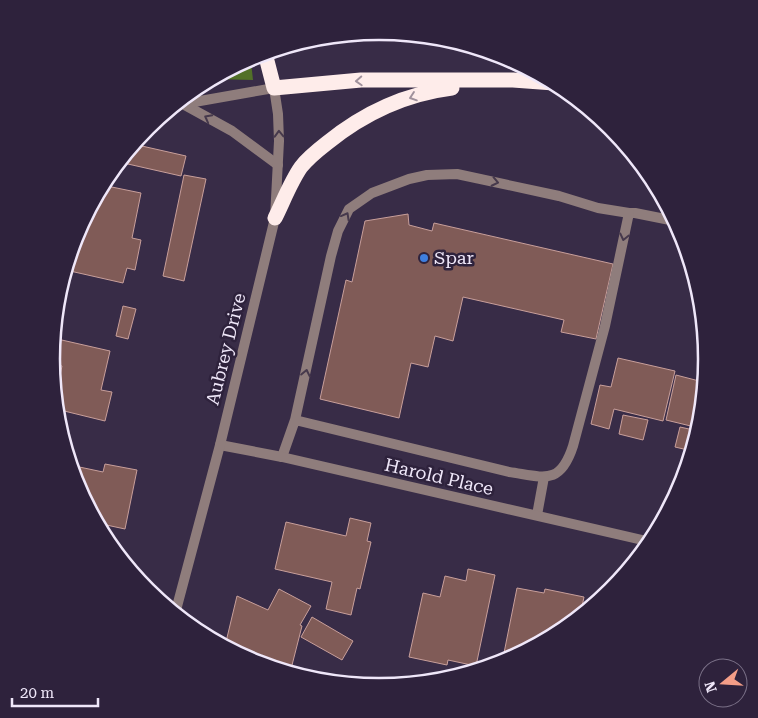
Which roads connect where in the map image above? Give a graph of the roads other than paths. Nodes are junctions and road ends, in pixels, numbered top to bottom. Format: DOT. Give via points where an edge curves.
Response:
graph roads {
  1 [pos="267,60"];
  2 [pos="513,80"];
  3 [pos="536,82"];
  4 [pos="274,88"];
  5 [pos="190,102"];
  6 [pos="185,106"];
  7 [pos="278,165"];
  8 [pos="629,213"];
  9 [pos="275,218"];
  10 [pos="666,219"];
  11 [pos="295,420"];
  12 [pos="220,445"];
  13 [pos="282,457"];
  14 [pos="544,477"];
  15 [pos="537,515"];
  16 [pos="641,540"];
  17 [pos="178,606"];
  1 -- 4 [label="highway"];
  2 -- 3 [label="highway"];
  2 -- 4 [label="highway, one-way" via="361,80"];
  2 -- 9 [label="highway, one-way" via="430,91 358,120 301,167"];
  4 -- 5 [label="street"];
  7 -- 4 [label="street, Aubrey Drive, one-way" via="278,114"];
  7 -- 6 [label="street, one-way" via="232,131"];
  7 -- 9 [label="street, Aubrey Drive"];
  8 -- 10 [label="street"];
  11 -- 8 [label="street, one-way" via="338,231 349,209 372,193 408,179 457,174"];
  8 -- 14 [label="street, one-way" via="605,326 571,454 556,475"];
  9 -- 12 [label="street, Aubrey Drive"];
  11 -- 13 [label="street"];
  11 -- 14 [label="street" via="465,462"];
  12 -- 13 [label="street, Harold Place"];
  12 -- 17 [label="street, Aubrey Drive"];
  13 -- 15 [label="street, Harold Place"];
  14 -- 15 [label="street"];
  15 -- 16 [label="street, Harold Place"];
}
